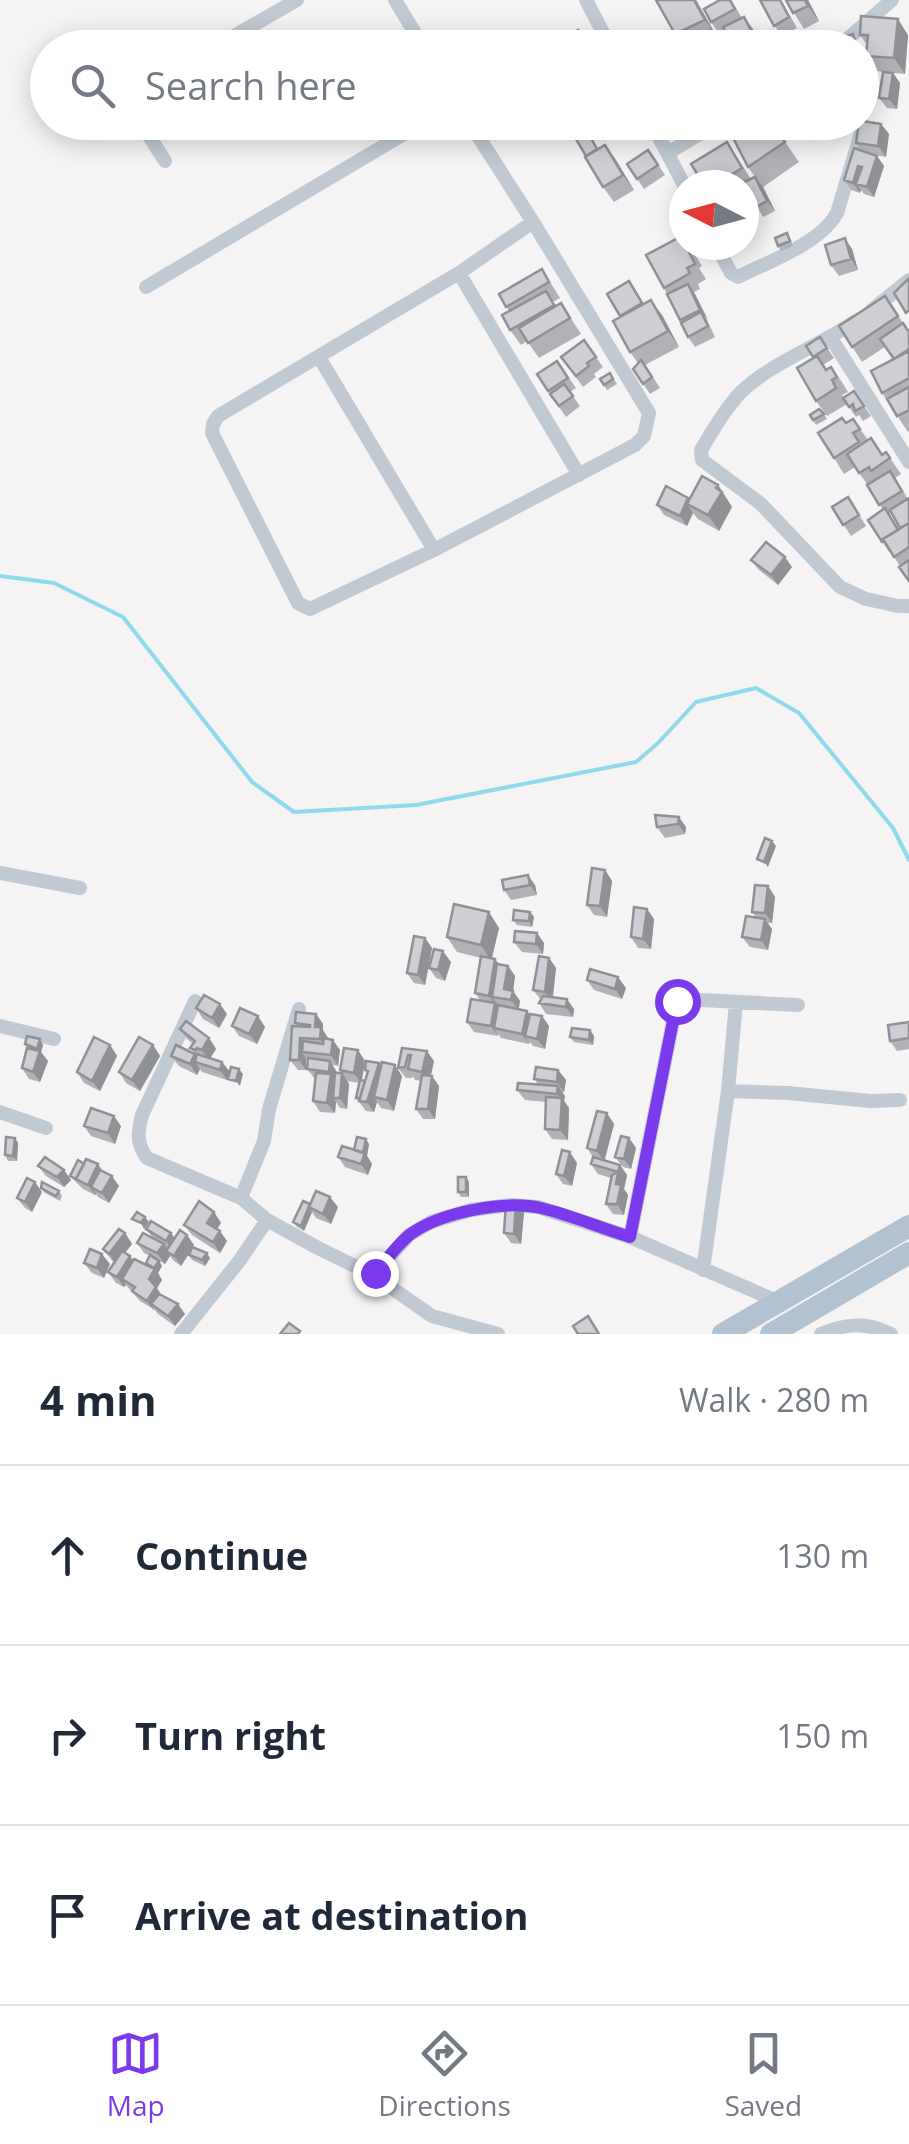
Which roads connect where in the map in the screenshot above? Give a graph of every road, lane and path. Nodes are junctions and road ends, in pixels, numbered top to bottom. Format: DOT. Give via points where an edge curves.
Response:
graph roads {
  1 [pos="297,0"];
  2 [pos="396,0"];
  3 [pos="586,0"];
  4 [pos="892,0"];
  5 [pos="244,30"];
  6 [pos="414,30"];
  7 [pos="602,30"];
  8 [pos="858,30"];
  9 [pos="152,140"];
  10 [pos="394,140"];
  11 [pos="481,140"];
  12 [pos="661,140"];
  13 [pos="690,140"];
  14 [pos="859,140"];
  15 [pos="668,154"];
  16 [pos="165,161"];
  17 [pos="676,170"];
  18 [pos="533,222"];
  19 [pos="724,260"];
  20 [pos="459,273"];
  21 [pos="909,280"];
  22 [pos="146,287"];
  23 [pos="831,338"];
  24 [pos="319,357"];
  25 [pos="909,462"];
  26 [pos="579,475"];
  27 [pos="434,550"];
  28 [pos="909,606"];
  29 [pos="0,873"];
  30 [pos="80,888"];
  31 [pos="195,1001"];
  32 [pos="736,1002"];
  33 [pos="798,1005"];
  34 [pos="299,1009"];
  35 [pos="0,1026"];
  36 [pos="54,1038"];
  37 [pos="728,1092"];
  38 [pos="900,1100"];
  39 [pos="0,1112"];
  40 [pos="46,1128"];
  41 [pos="240,1198"];
  42 [pos="267,1220"];
  43 [pos="909,1226"];
  44 [pos="630,1237"];
  45 [pos="909,1253"];
  46 [pos="704,1270"];
  47 [pos="372,1275"];
  48 [pos="779,1302"];
  49 [pos="181,1334"];
  50 [pos="498,1334"];
  51 [pos="723,1334"];
  52 [pos="771,1334"];
  53 [pos="821,1334"];
  54 [pos="890,1334"];
  1 -- 5 [label="street"];
  2 -- 6 [label="street"];
  3 -- 7 [label="street"];
  4 -- 8 [label="street"];
  9 -- 16 [label="street"];
  10 -- 22 [label="street"];
  11 -- 18 [label="street"];
  12 -- 15 [label="street"];
  13 -- 15 [label="street"];
  14 -- 19 [label="street" via="830,224 738,277"];
  15 -- 17 [label="street"];
  18 -- 20 [label="street"];
  18 -- 26 [label="street" via="649,413 636,445"];
  20 -- 24 [label="street"];
  20 -- 26 [label="street"];
  21 -- 23 [label="street"];
  23 -- 25 [label="street"];
  23 -- 28 [label="street" via="742,391 700,455 761,504 840,587 866,600"];
  24 -- 27 [label="street"];
  24 -- 27 [label="street" via="218,416 212,433 298,604 310,609"];
  26 -- 27 [label="street"];
  29 -- 30 [label="street"];
  31 -- 41 [label="street" via="142,1115 139,1142 147,1158"];
  32 -- 33 [label="street"];
  32 -- 37 [label="street"];
  32 -- 44 [label="street" via="677,1001"];
  34 -- 41 [label="street" via="259,1157"];
  35 -- 36 [label="street"];
  37 -- 38 [label="street"];
  37 -- 46 [label="street"];
  39 -- 40 [label="street"];
  41 -- 42 [label="street"];
  42 -- 47 [label="street"];
  42 -- 49 [label="street"];
  43 -- 48 [label="main road"];
  44 -- 46 [label="street"];
  44 -- 47 [label="street" via="538,1207 470,1210 409,1235"];
  45 -- 52 [label="main road"];
  46 -- 48 [label="street"];
  47 -- 50 [label="street" via="432,1316"];
  48 -- 51 [label="main road"];
  53 -- 54 [label="street" via="863,1324"];
}
